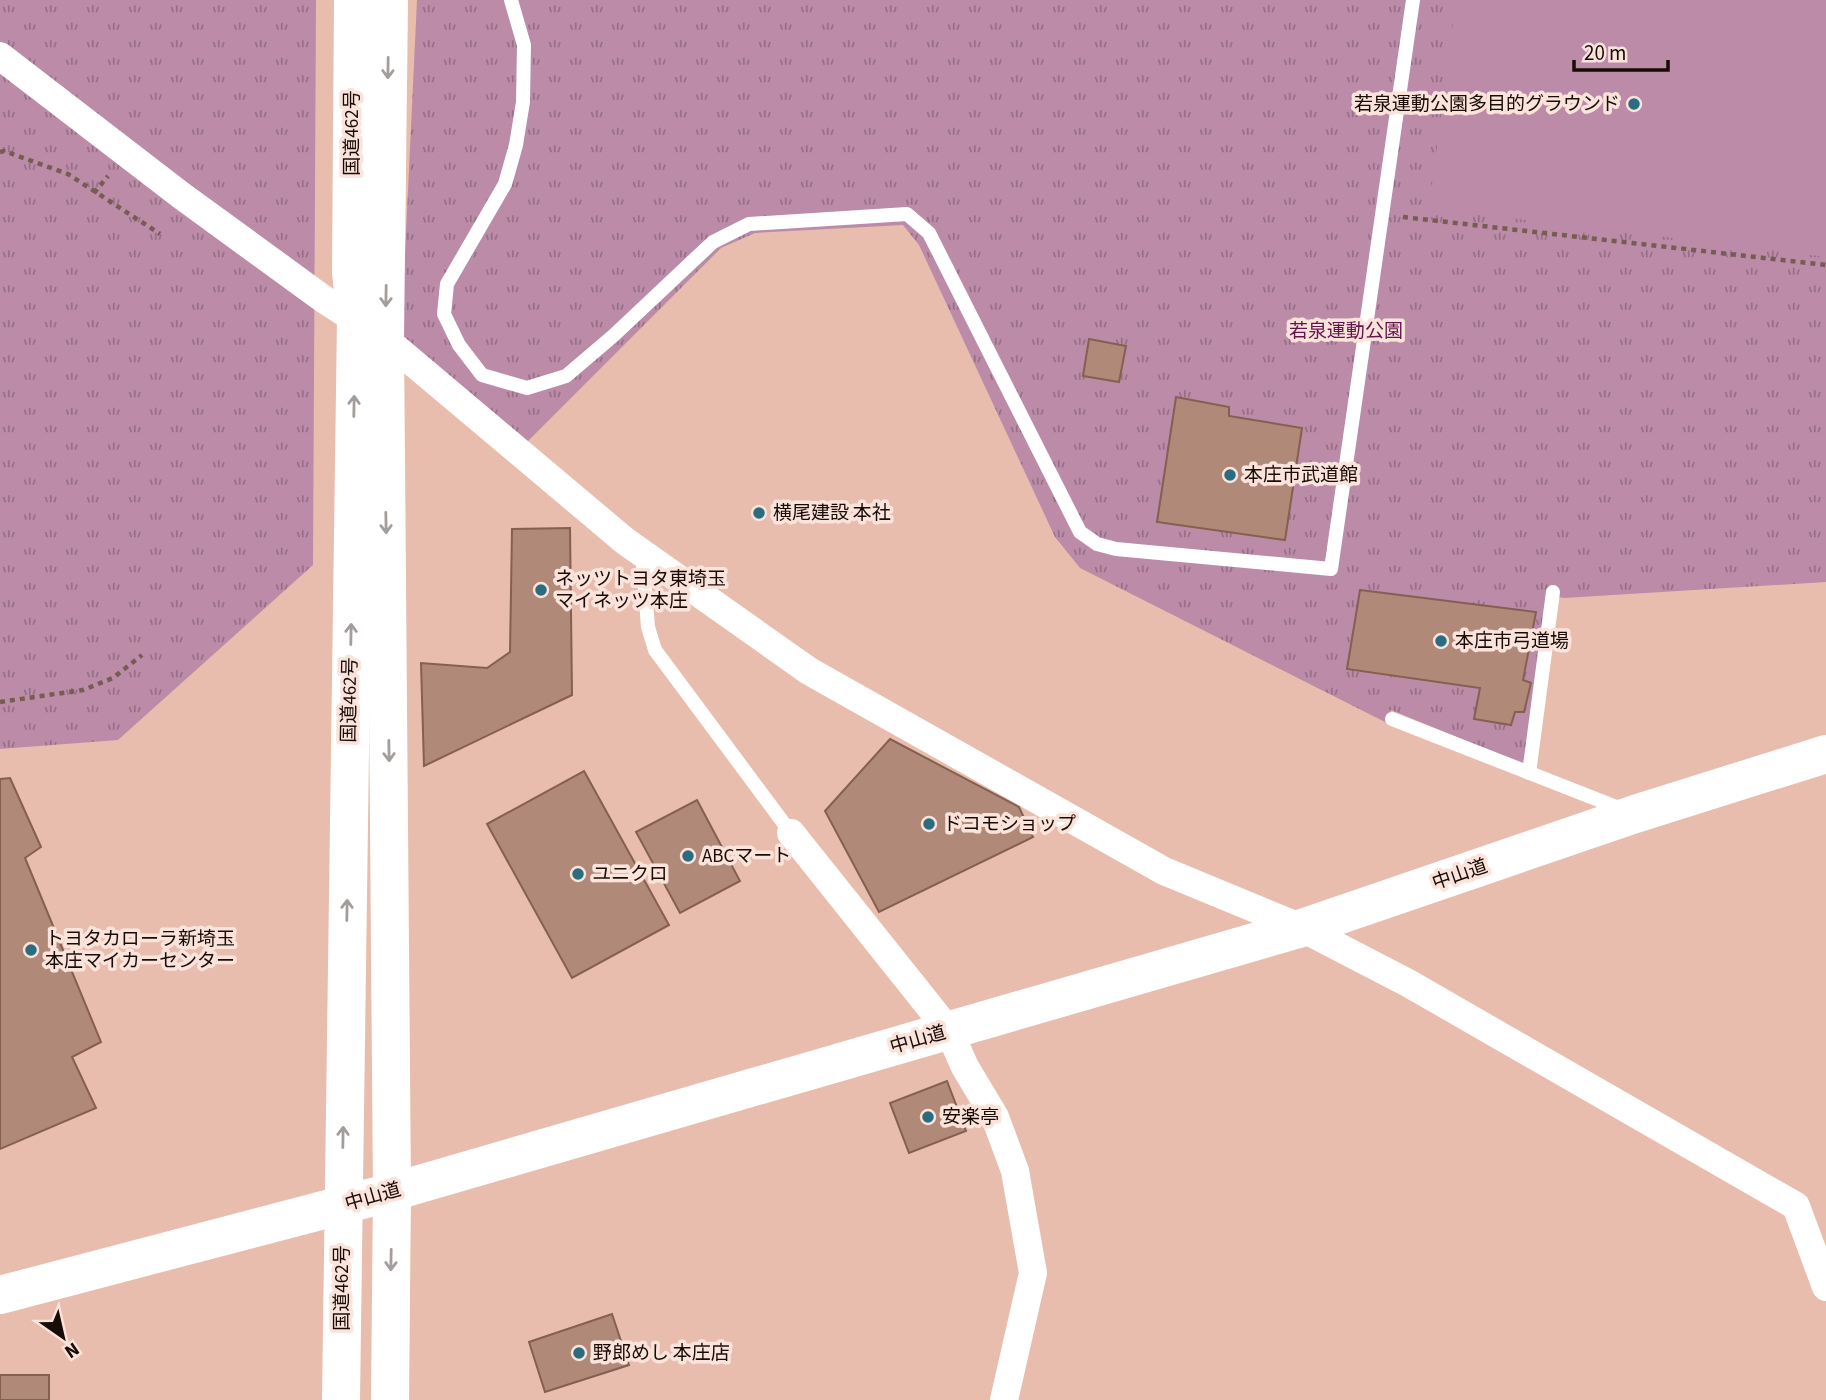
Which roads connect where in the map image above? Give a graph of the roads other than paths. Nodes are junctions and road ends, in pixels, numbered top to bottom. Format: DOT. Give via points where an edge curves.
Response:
graph roads {
  1 [pos="353,0"];
  2 [pos="389,0"];
  3 [pos="511,0"];
  4 [pos="1413,0"];
  5 [pos="0,56"];
  6 [pos="370,329"];
  7 [pos="642,553"];
  8 [pos="1553,592"];
  9 [pos="1392,719"];
  10 [pos="1826,754"];
  11 [pos="1529,773"];
  12 [pos="1635,814"];
  13 [pos="791,833"];
  14 [pos="1302,928"];
  15 [pos="949,1031"];
  16 [pos="392,1192"];
  17 [pos="342,1206"];
  18 [pos="1826,1287"];
  19 [pos="0,1295"];
  20 [pos="341,1400"];
  21 [pos="390,1400"];
  22 [pos="1004,1400"];
  1 -- 6 [label="highway, 国道462号" via="351,272"];
  2 -- 6 [label="highway, 国道462号, one-way"];
  3 -- 4 [label="lane" via="524,45 523,102 516,145 505,184 447,284 444,314 459,345 482,375 527,387 566,376 713,242 750,224 907,214 929,233 1080,532 1107,546 1331,569"];
  5 -- 6 [label="street" via="182,196"];
  6 -- 7 [label="street"];
  6 -- 16 [label="highway, 国道462号, one-way"];
  17 -- 6 [label="highway, 国道462号, one-way"];
  7 -- 13 [label="lane" via="648,627 655,650"];
  7 -- 14 [label="street" via="809,671 1164,872"];
  8 -- 11 [label="lane"];
  9 -- 11 [label="lane"];
  10 -- 12 [label="highway, 中山道"];
  11 -- 12 [label="lane"];
  12 -- 14 [label="highway, 中山道"];
  13 -- 15 [label="street"];
  14 -- 15 [label="highway, 中山道"];
  14 -- 18 [label="street" via="1408,983 1796,1206"];
  15 -- 16 [label="highway, 中山道"];
  15 -- 22 [label="street" via="995,1117 1015,1171 1033,1273"];
  16 -- 17 [label="highway, 中山道"];
  16 -- 21 [label="highway, 国道462号, one-way"];
  17 -- 19 [label="highway, 中山道"];
  17 -- 20 [label="highway, 国道462号"];
}
